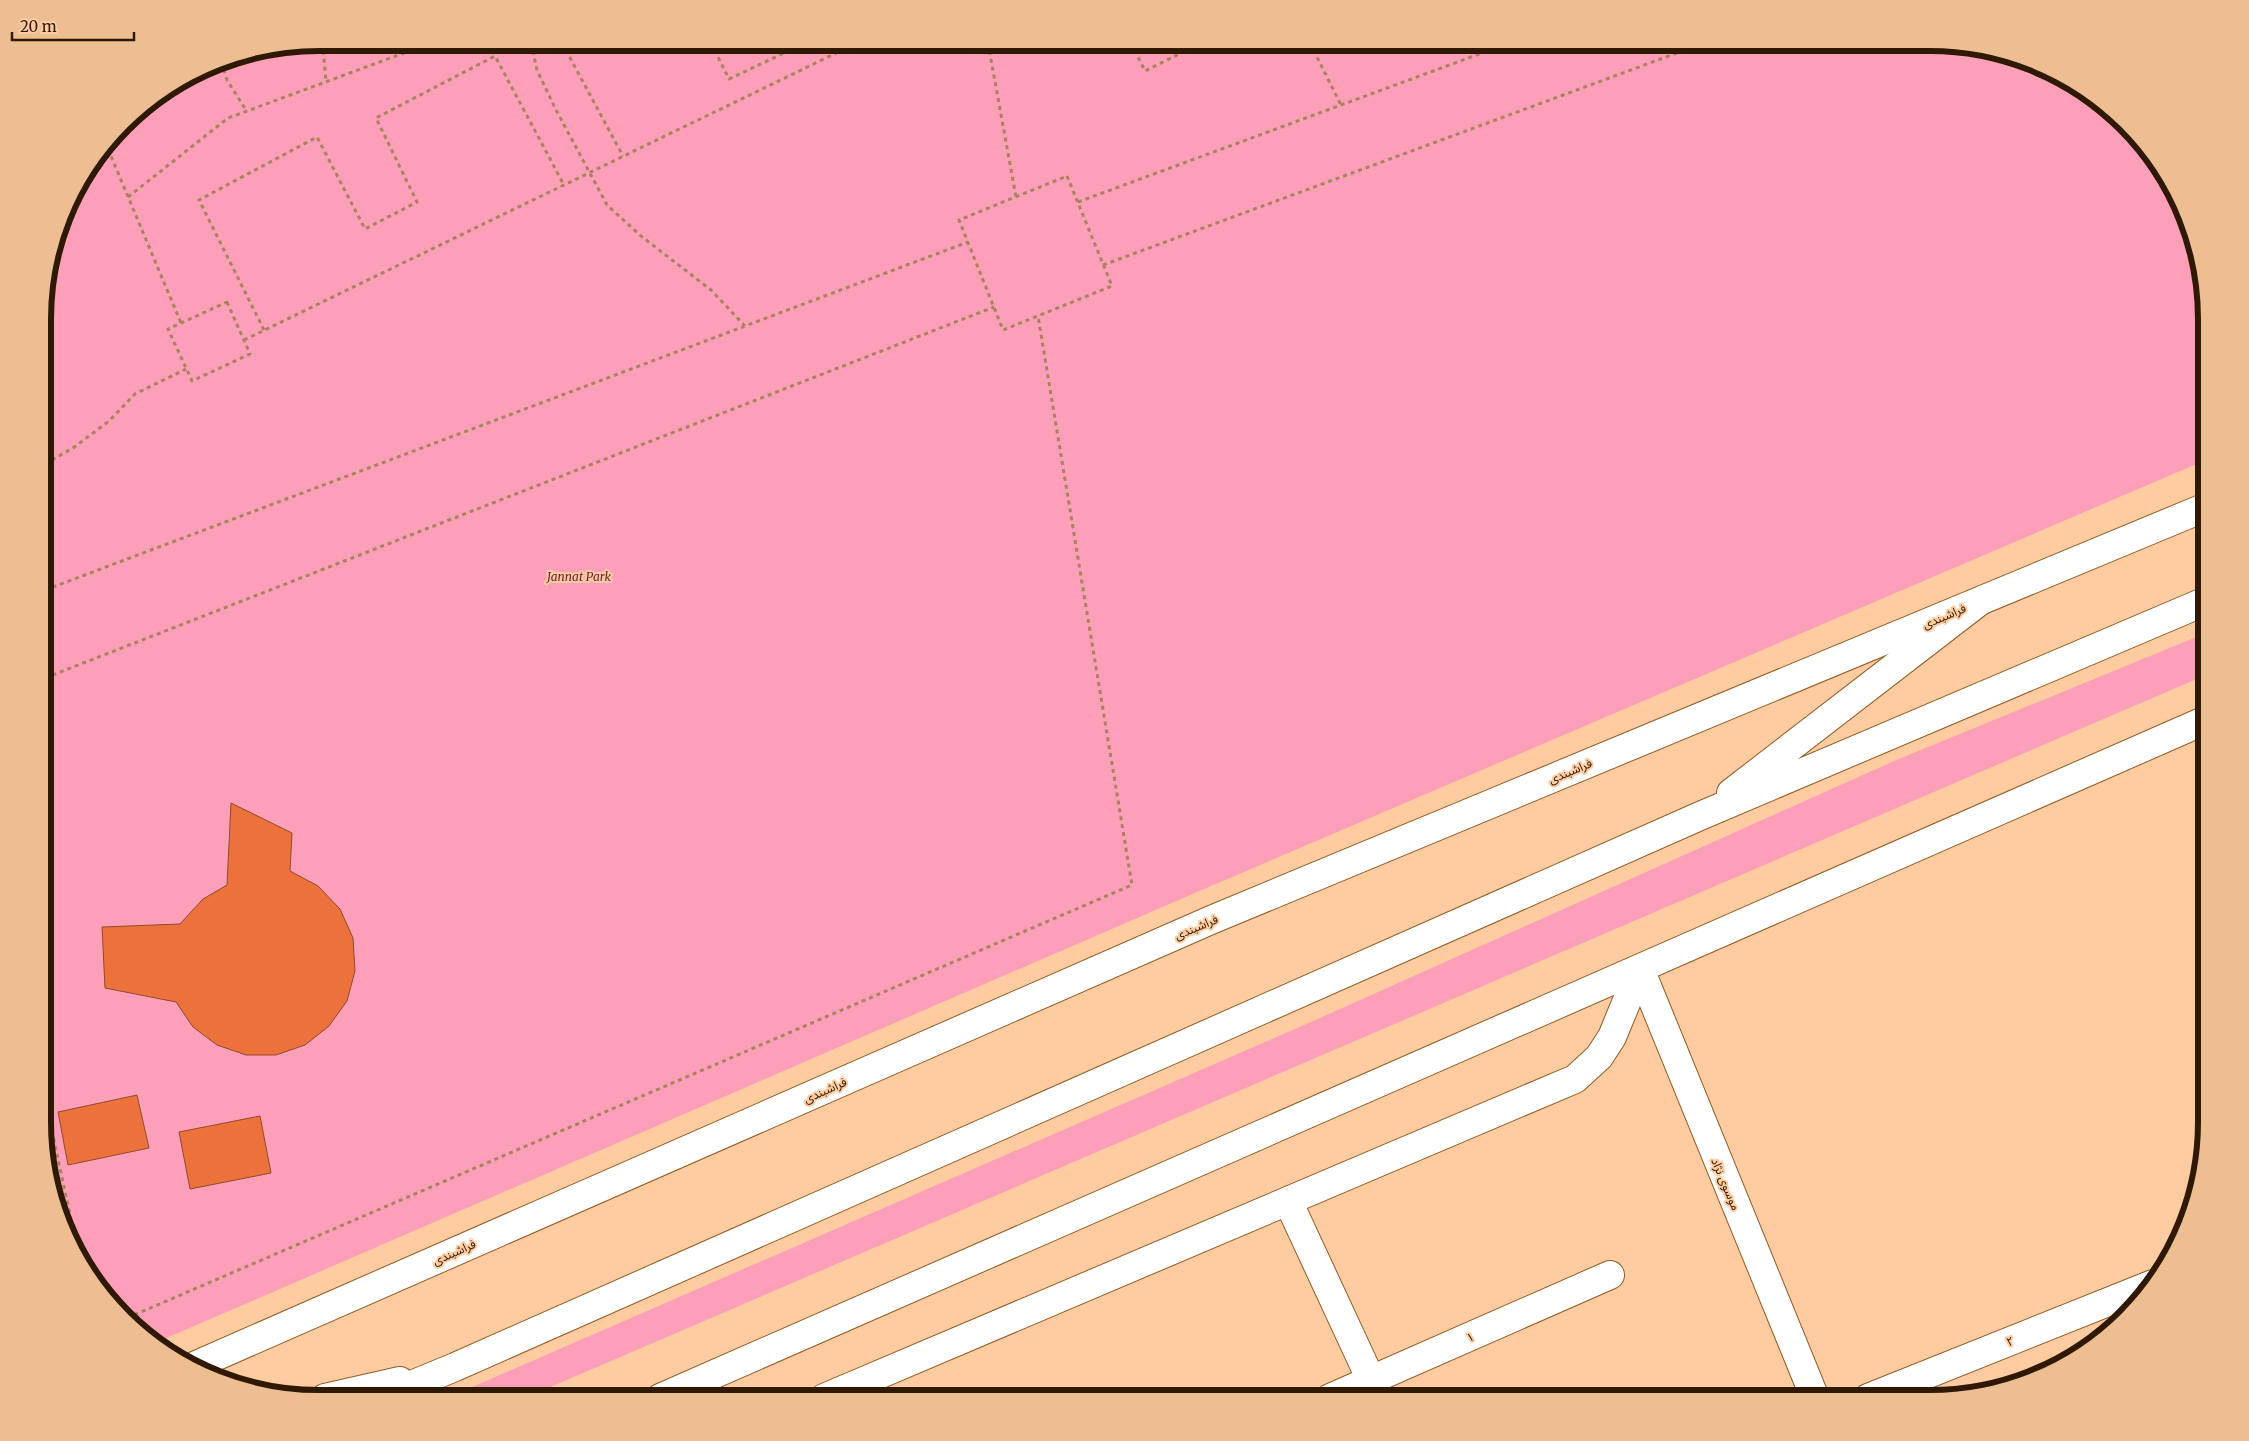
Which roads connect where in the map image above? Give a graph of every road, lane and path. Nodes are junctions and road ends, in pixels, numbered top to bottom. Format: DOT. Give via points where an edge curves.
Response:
graph roads {
  1 [pos="323,51"];
  2 [pos="406,51"];
  3 [pos="533,51"];
  4 [pos="567,51"];
  5 [pos="716,51"];
  6 [pos="780,51"];
  7 [pos="839,51"];
  8 [pos="990,51"];
  9 [pos="1135,51"];
  10 [pos="1184,51"];
  11 [pos="1314,51"];
  12 [pos="1486,51"];
  13 [pos="1680,51"];
  14 [pos="223,69"];
  15 [pos="326,80"];
  16 [pos="1341,105"];
  17 [pos="246,110"];
  18 [pos="110,153"];
  19 [pos="623,156"];
  20 [pos="590,173"];
  21 [pos="564,185"];
  22 [pos="128,196"];
  23 [pos="1016,197"];
  24 [pos="1078,202"];
  25 [pos="968,242"];
  26 [pos="1103,265"];
  27 [pos="994,307"];
  28 [pos="1038,316"];
  29 [pos="181,322"];
  30 [pos="745,326"];
  31 [pos="264,330"];
  32 [pos="244,340"];
  33 [pos="186,369"];
  34 [pos="51,461"];
  35 [pos="2198,510"];
  36 [pos="51,588"];
  37 [pos="1980,601"];
  38 [pos="2198,604"];
  39 [pos="51,676"];
  40 [pos="2198,724"];
  41 [pos="1700,816"];
  42 [pos="1640,969"];
  43 [pos="51,1130"];
  44 [pos="1288,1201"];
  45 [pos="72,1224"];
  46 [pos="1610,1275"];
  47 [pos="2138,1290"];
  48 [pos="134,1315"];
  49 [pos="202,1362"];
  50 [pos="455,1367"];
  51 [pos="1371,1380"];
  52 [pos="359,1390"];
  53 [pos="399,1390"];
  54 [pos="678,1390"];
  55 [pos="843,1390"];
  56 [pos="1348,1390"];
  57 [pos="1812,1390"];
  58 [pos="1888,1390"];
  1 -- 15 [label="path"];
  2 -- 15 [label="path"];
  3 -- 20 [label="path" via="537,70"];
  4 -- 19 [label="path"];
  5 -- 6 [label="path" via="729,78 782,54"];
  7 -- 19 [label="path"];
  8 -- 23 [label="path"];
  9 -- 10 [label="path" via="1145,71"];
  11 -- 16 [label="path"];
  12 -- 16 [label="path"];
  13 -- 26 [label="path"];
  14 -- 17 [label="path"];
  15 -- 17 [label="path"];
  16 -- 24 [label="path"];
  17 -- 22 [label="path" via="228,118"];
  18 -- 22 [label="path"];
  19 -- 20 [label="path"];
  20 -- 21 [label="path"];
  20 -- 30 [label="path" via="606,206 710,290"];
  21 -- 31 [label="path"];
  21 -- 31 [label="path" via="495,56 376,118 417,202 365,229 317,137 199,200"];
  22 -- 29 [label="path"];
  23 -- 24 [label="path" via="1067,176"];
  23 -- 25 [label="path" via="959,220"];
  24 -- 26 [label="path"];
  25 -- 27 [label="path"];
  25 -- 30 [label="path"];
  26 -- 28 [label="path" via="1112,286"];
  27 -- 28 [label="path" via="1003,330"];
  27 -- 39 [label="path"];
  28 -- 48 [label="path" via="1132,885"];
  29 -- 32 [label="path" via="227,302"];
  29 -- 33 [label="path" via="168,329"];
  30 -- 36 [label="path"];
  31 -- 32 [label="path"];
  32 -- 33 [label="path" via="250,354 192,381"];
  33 -- 34 [label="path" via="135,394 109,421"];
  35 -- 37 [label="main road, فراشبندی"];
  37 -- 41 [label="main road"];
  37 -- 49 [label="main road, فراشبندی" via="1212,920"];
  38 -- 41 [label="main road"];
  40 -- 42 [label="main road"];
  41 -- 50 [label="main road"];
  42 -- 44 [label="main road" via="1612,1038 1599,1057 1575,1079"];
  42 -- 54 [label="main road"];
  42 -- 57 [label="main road, موسوی نژاد"];
  43 -- 45 [label="path"];
  44 -- 51 [label="main road"];
  44 -- 55 [label="main road"];
  46 -- 51 [label="main road, ۱"];
  47 -- 58 [label="main road, ۲"];
  50 -- 52 [label="main road"];
  50 -- 53 [label="main road"];
  51 -- 56 [label="main road, ۱"];
}
